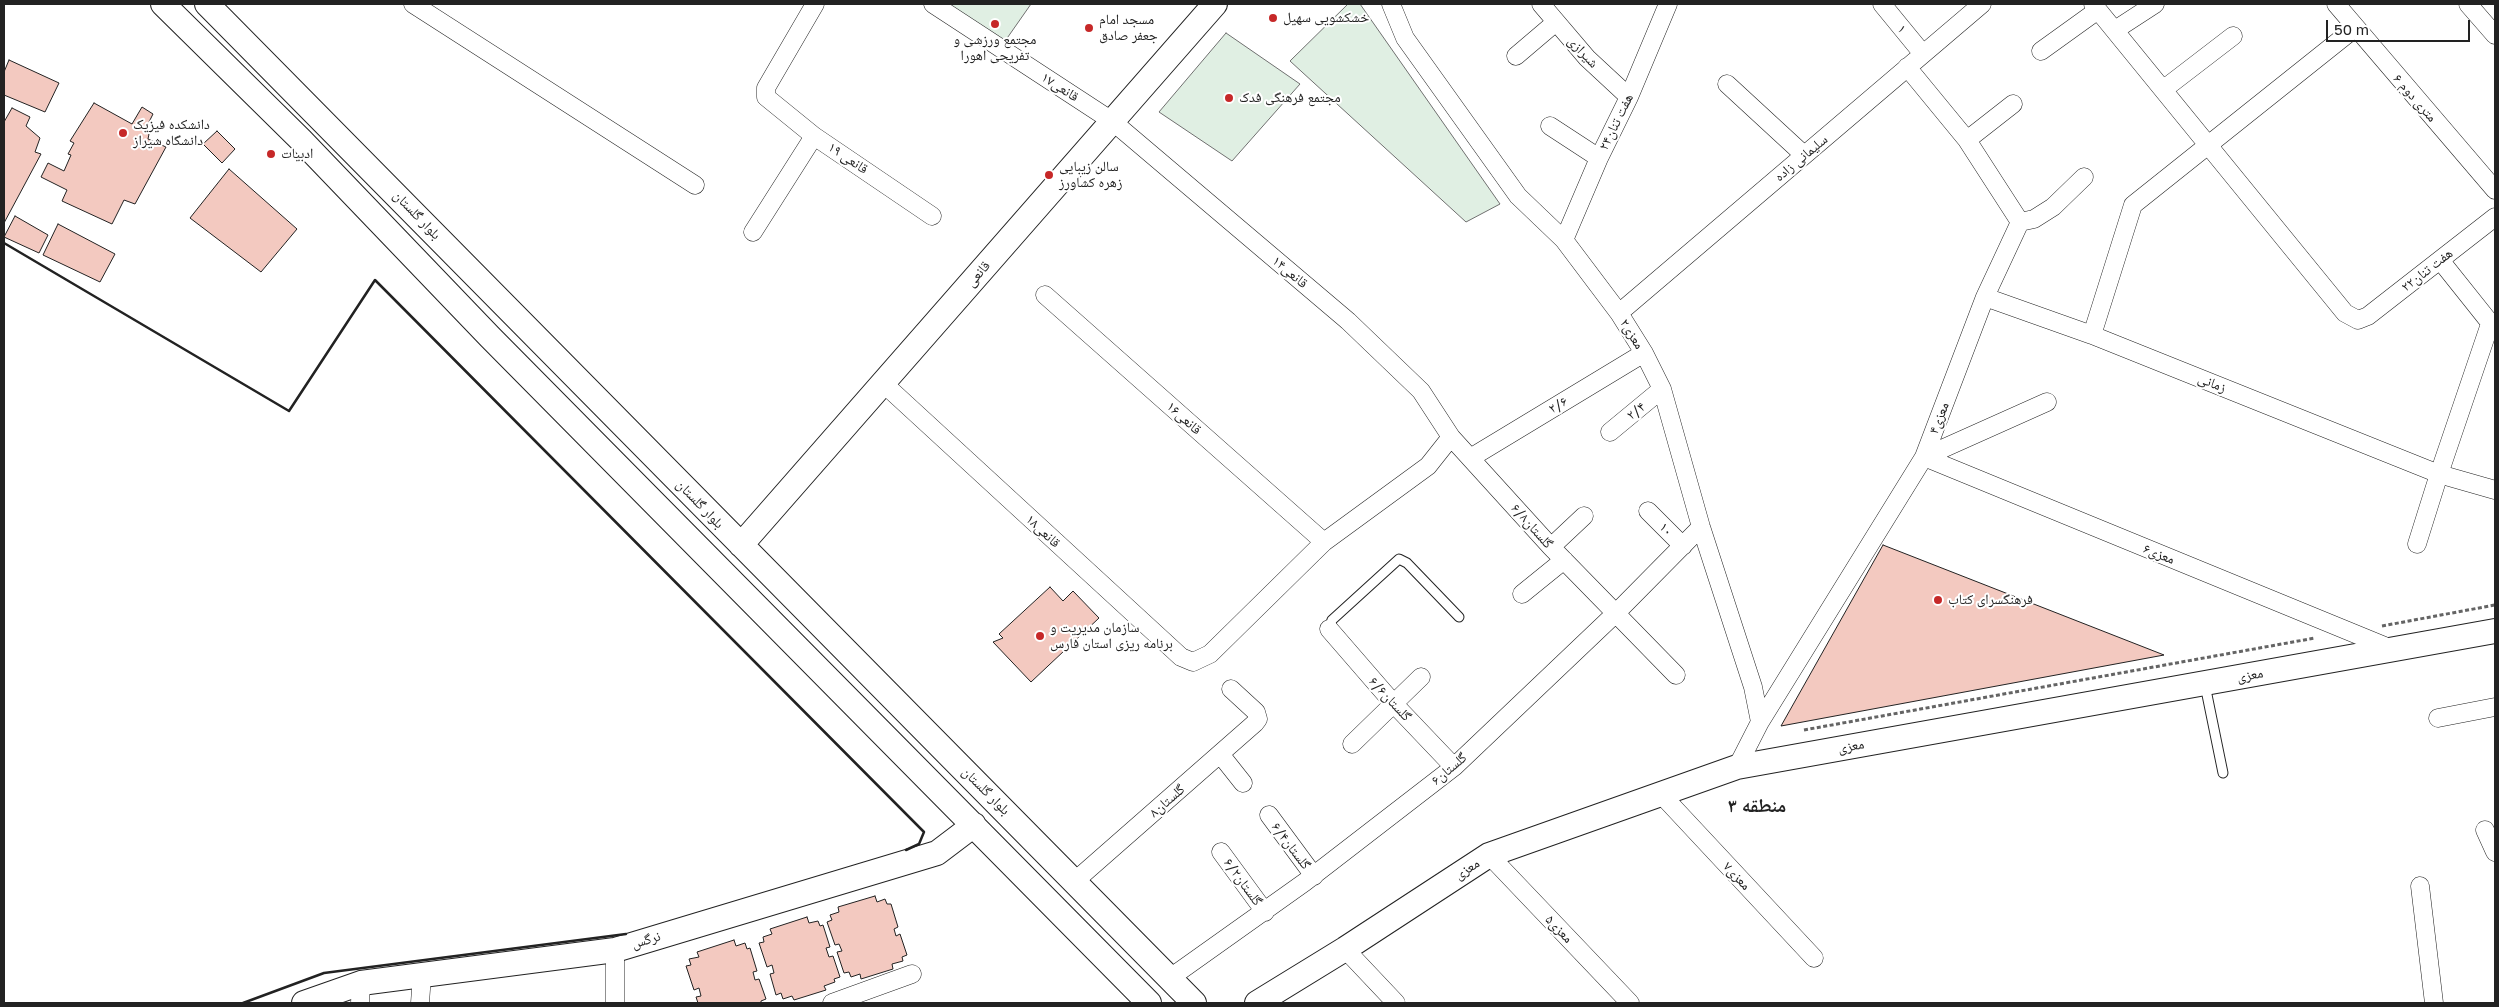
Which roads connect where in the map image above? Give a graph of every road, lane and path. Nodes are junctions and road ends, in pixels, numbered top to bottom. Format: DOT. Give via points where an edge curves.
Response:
graph roads {
  1 [pos="163,4"];
  2 [pos="207,4"];
  3 [pos="413,4"];
  4 [pos="815,4"];
  5 [pos="932,4"];
  6 [pos="1215,4"];
  7 [pos="1391,4"];
  8 [pos="1541,4"];
  9 [pos="1668,4"];
  10 [pos="1882,4"];
  11 [pos="1982,4"];
  12 [pos="2155,4"];
  13 [pos="2336,4"];
  14 [pos="2468,4"];
  15 [pos="2096,7"];
  16 [pos="1556,22"];
  17 [pos="2355,28"];
  18 [pos="2115,30"];
  19 [pos="2495,35"];
  20 [pos="2233,36"];
  21 [pos="2040,51"];
  22 [pos="1923,54"];
  23 [pos="1516,56"];
  24 [pos="1907,67"];
  25 [pos="1727,84"];
  26 [pos="2164,89"];
  27 [pos="1629,97"];
  28 [pos="2013,104"];
  29 [pos="322,118"];
  30 [pos="1112,121"];
  31 [pos="1550,126"];
  32 [pos="814,136"];
  33 [pos="301,140"];
  34 [pos="1967,140"];
  35 [pos="2207,145"];
  36 [pos="1804,155"];
  37 [pos="1599,158"];
  38 [pos="2084,177"];
  39 [pos="695,185"];
  40 [pos="2495,190"];
  41 [pos="932,216"];
  42 [pos="2495,217"];
  43 [pos="2020,222"];
  44 [pos="753,232"];
  45 [pos="1564,240"];
  46 [pos="2440,260"];
  47 [pos="1045,295"];
  48 [pos="1985,296"];
  49 [pos="512,312"];
  50 [pos="1619,313"];
  51 [pos="2493,326"];
  52 [pos="2092,335"];
  53 [pos="490,337"];
  54 [pos="1644,353"];
  55 [pos="883,383"];
  56 [pos="1662,389"];
  57 [pos="2047,402"];
  58 [pos="1610,432"];
  59 [pos="1451,437"];
  60 [pos="1472,457"];
  61 [pos="1924,457"];
  62 [pos="2439,474"];
  63 [pos="2495,490"];
  64 [pos="1648,511"];
  65 [pos="1584,516"];
  66 [pos="1701,527"];
  67 [pos="1324,542"];
  68 [pos="2417,544"];
  69 [pos="740,545"];
  70 [pos="1683,546"];
  71 [pos="1551,547"];
  72 [pos="1564,560"];
  73 [pos="1522,594"];
  74 [pos="2495,605"];
  75 [pos="1616,612"];
  76 [pos="1459,616"];
  77 [pos="1329,629"];
  78 [pos="2495,631"];
  79 [pos="2349,632"];
  80 [pos="2393,650"];
  81 [pos="1676,675"];
  82 [pos="1421,677"];
  83 [pos="2205,683"];
  84 [pos="1231,689"];
  85 [pos="1394,704"];
  86 [pos="2495,707"];
  87 [pos="2438,718"];
  88 [pos="1760,722"];
  89 [pos="1804,730"];
  90 [pos="1352,744"];
  91 [pos="1220,754"];
  92 [pos="1454,766"];
  93 [pos="1737,766"];
  94 [pos="2223,773"];
  95 [pos="1243,783"];
  96 [pos="1660,793"];
  97 [pos="1269,816"];
  98 [pos="974,825"];
  99 [pos="2485,830"];
  100 [pos="1221,852"];
  101 [pos="2495,852"];
  102 [pos="1489,855"];
  103 [pos="1314,876"];
  104 [pos="1075,881"];
  105 [pos="2420,886"];
  106 [pos="1265,912"];
  107 [pos="1345,949"];
  108 [pos="615,950"];
  109 [pos="1814,958"];
  110 [pos="912,974"];
  111 [pos="422,975"];
  112 [pos="1170,978"];
  113 [pos="361,993"];
  114 [pos="304,1003"];
  115 [pos="420,1003"];
  116 [pos="615,1003"];
  117 [pos="832,1003"];
  118 [pos="1148,1003"];
  119 [pos="1194,1003"];
  120 [pos="1257,1003"];
  121 [pos="1396,1003"];
  122 [pos="1630,1003"];
  123 [pos="2434,1003"];
  1 -- 33 [label="main road"];
  2 -- 29 [label="main road, بلوار گلستان"];
  3 -- 39 [label="street"];
  4 -- 32 [label="street, قانعی ۱۹" via="766,88 766,97"];
  5 -- 30 [label="street, ۱۷قانعی"];
  6 -- 30 [label="main road, قانعی"];
  7 -- 45 [label="street, ۲معزی" via="1405,38 1518,196"];
  8 -- 16 [label="street, شیرازی"];
  9 -- 27 [label="street, هفت تنان۲۴"];
  10 -- 22 [label="street, ۱"];
  11 -- 22 [label="street, سلیمانی زاده"];
  12 -- 18 [label="street"];
  13 -- 17 [label="street, ۶ متری دوم"];
  14 -- 19 [label="street"];
  15 -- 18 [label="street"];
  15 -- 21 [label="street"];
  16 -- 23 [label="street"];
  16 -- 27 [label="street, شیرازی" via="1587,58"];
  17 -- 35 [label="street"];
  17 -- 40 [label="street, ۶ متری دوم"];
  18 -- 26 [label="street"];
  20 -- 26 [label="street"];
  22 -- 24 [label="street, سلیمانی زاده"];
  24 -- 34 [label="street"];
  24 -- 36 [label="street, سلیمانی زاده"];
  25 -- 36 [label="street"];
  26 -- 35 [label="street"];
  27 -- 37 [label="street, هفت تنان۲۴"];
  28 -- 34 [label="street"];
  29 -- 33 [label="main road"];
  29 -- 49 [label="main road, بلوار گلستان"];
  30 -- 55 [label="main road, قانعی"];
  30 -- 59 [label="street, ۱۴قانعی" via="1348,321 1421,391"];
  31 -- 37 [label="street"];
  32 -- 41 [label="street, قانعی ۱۹"];
  32 -- 44 [label="street"];
  33 -- 53 [label="main road"];
  34 -- 43 [label="street"];
  35 -- 46 [label="street, ۲۲هفت تنان" via="2345,313 2358,320 2368,316"];
  35 -- 52 [label="street" via="2133,205"];
  36 -- 50 [label="street, سلیمانی زاده"];
  37 -- 45 [label="street, هفت تنان۲۴"];
  38 -- 43 [label="street" via="2053,207 2034,219"];
  42 -- 46 [label="street, ۲۲هفت تنان"];
  43 -- 48 [label="street, ۴معزی"];
  45 -- 50 [label="street, ۲معزی"];
  46 -- 51 [label="street"];
  47 -- 67 [label="street, ۱۶قانعی"];
  48 -- 52 [label="street, زمانی"];
  48 -- 61 [label="street, ۴معزی"];
  49 -- 53 [label="main road"];
  49 -- 69 [label="main road, بلوار گلستان"];
  50 -- 54 [label="street, ۲معزی"];
  51 -- 62 [label="street"];
  52 -- 62 [label="street, زمانی"];
  53 -- 98 [label="main road"];
  54 -- 56 [label="street, ۲معزی"];
  54 -- 60 [label="street, ۲/۶"];
  55 -- 67 [label="street, ۱۸قانعی" via="1181,657 1193,662 1210,654"];
  55 -- 69 [label="main road, قانعی"];
  56 -- 58 [label="street, ۲/۴"];
  56 -- 66 [label="street, ۲معزی"];
  57 -- 61 [label="street"];
  59 -- 60 [label="street, ۶/۸گلستان"];
  59 -- 67 [label="street" via="1428,466"];
  60 -- 71 [label="street, ۶/۸گلستان"];
  61 -- 79 [label="street, ۶معزی"];
  61 -- 88 [label="street, ۴معزی"];
  62 -- 63 [label="street, زمانی"];
  62 -- 68 [label="street"];
  64 -- 70 [label="street, ۱۰"];
  65 -- 71 [label="street"];
  66 -- 70 [label="street, گلستان۶"];
  66 -- 88 [label="street, ۲معزی" via="1753,687"];
  69 -- 104 [label="main road, بلوار گلستان"];
  70 -- 75 [label="street, گلستان۶"];
  71 -- 72 [label="street, ۶/۸گلستان"];
  72 -- 73 [label="street"];
  72 -- 75 [label="street, ۶/۸گلستان"];
  74 -- 79 [label="path"];
  75 -- 81 [label="street, ۶/۸گلستان"];
  75 -- 92 [label="street, گلستان۶"];
  76 -- 77 [label="lane" via="1399,559 1332,620"];
  77 -- 85 [label="street, ۶/۶گلستان"];
  78 -- 80 [label="main road, معزی"];
  79 -- 80 [label="street, ۶معزی"];
  79 -- 89 [label="path"];
  80 -- 83 [label="main road, معزی"];
  82 -- 85 [label="street"];
  83 -- 93 [label="main road, معزی"];
  83 -- 94 [label="lane"];
  84 -- 91 [label="street, گلستان۸" via="1256,712 1258,719"];
  85 -- 90 [label="street"];
  85 -- 92 [label="street, ۶/۶گلستان"];
  86 -- 87 [label="street"];
  88 -- 93 [label="street, ۴معزی"];
  91 -- 95 [label="street"];
  91 -- 104 [label="street, گلستان۸"];
  92 -- 103 [label="street, گلستان۶"];
  93 -- 96 [label="main road, معزی"];
  96 -- 102 [label="main road, معزی"];
  96 -- 109 [label="street, ۷معزی"];
  97 -- 103 [label="street, ۶/۴گلستان"];
  98 -- 108 [label="main road, نرگس" via="937,853"];
  98 -- 118 [label="main road"];
  99 -- 101 [label="street"];
  100 -- 106 [label="street, ۶/۲گلستان"];
  102 -- 107 [label="main road, معزی"];
  102 -- 122 [label="street, ۵معزی"];
  103 -- 106 [label="street, گلستان۶"];
  104 -- 112 [label="main road, بلوار گلستان"];
  105 -- 123 [label="street"];
  106 -- 112 [label="street, گلستان۶"];
  107 -- 120 [label="main road, معزی"];
  107 -- 121 [label="street"];
  108 -- 111 [label="main road, نرگس"];
  108 -- 116 [label="street"];
  110 -- 117 [label="street"];
  111 -- 113 [label="main road, نرگس"];
  111 -- 115 [label="street"];
  112 -- 119 [label="main road, بلوار گلستان"];
  113 -- 114 [label="main road, نرگس"];
}
